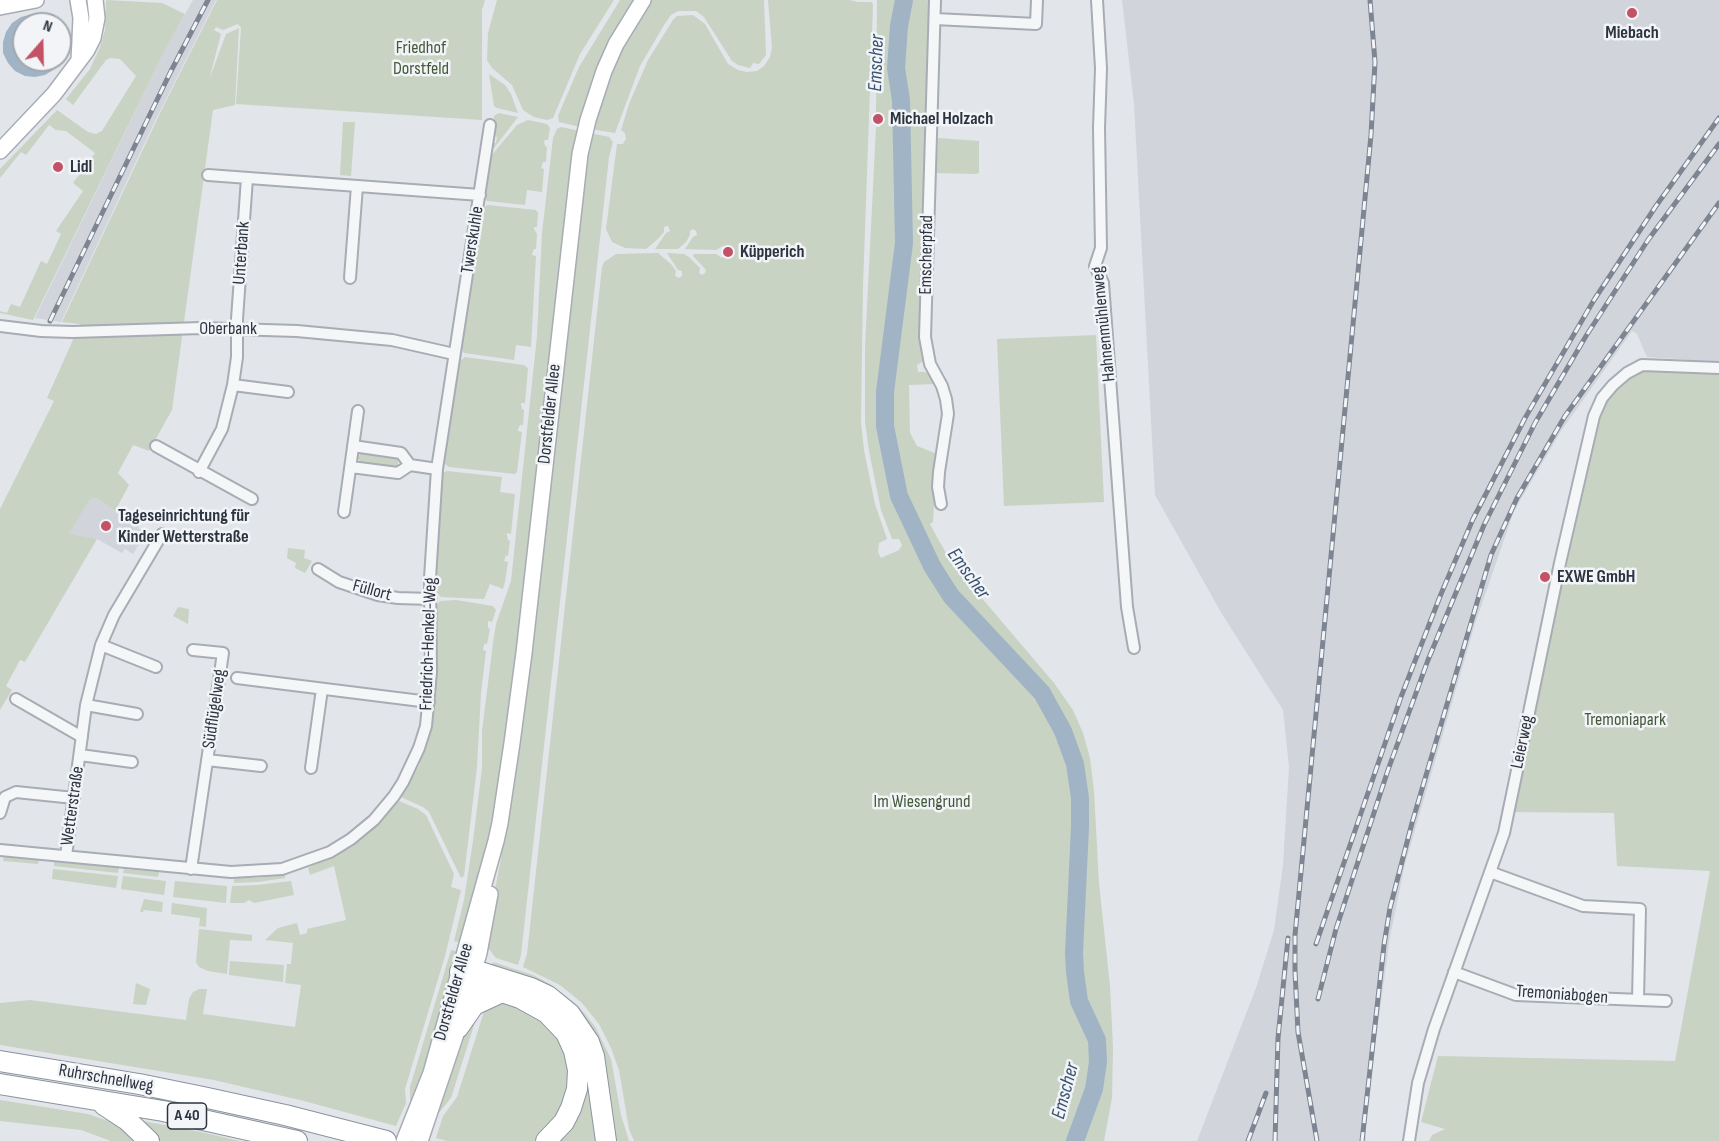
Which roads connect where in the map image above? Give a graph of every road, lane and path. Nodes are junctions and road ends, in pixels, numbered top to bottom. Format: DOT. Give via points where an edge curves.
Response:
graph roads {
  1 [pos="36,0"];
  2 [pos="78,0"];
  3 [pos="95,0"];
  4 [pos="643,0"];
  5 [pos="935,0"];
  6 [pos="1037,0"];
  7 [pos="1097,0"];
  8 [pos="0,7"];
  9 [pos="935,19"];
  10 [pos="78,61"];
  11 [pos="490,125"];
  12 [pos="0,150"];
  13 [pos="208,175"];
  14 [pos="247,178"];
  15 [pos="357,186"];
  16 [pos="480,195"];
  17 [pos="350,278"];
  18 [pos="0,326"];
  19 [pos="237,328"];
  20 [pos="454,354"];
  21 [pos="1719,368"];
  22 [pos="233,385"];
  23 [pos="288,392"];
  24 [pos="358,411"];
  25 [pos="156,446"];
  26 [pos="353,446"];
  27 [pos="410,465"];
  28 [pos="351,467"];
  29 [pos="436,469"];
  30 [pos="200,472"];
  31 [pos="252,499"];
  32 [pos="941,504"];
  33 [pos="344,512"];
  34 [pos="162,534"];
  35 [pos="318,569"];
  36 [pos="431,599"];
  37 [pos="101,645"];
  38 [pos="1134,648"];
  39 [pos="193,650"];
  40 [pos="156,667"];
  41 [pos="237,678"];
  42 [pos="322,689"];
  43 [pos="16,699"];
  44 [pos="429,702"];
  45 [pos="86,705"];
  46 [pos="138,714"];
  47 [pos="82,737"];
  48 [pos="80,755"];
  49 [pos="207,759"];
  50 [pos="132,762"];
  51 [pos="261,766"];
  52 [pos="311,768"];
  53 [pos="74,798"];
  54 [pos="0,813"];
  55 [pos="0,849"];
  56 [pos="66,856"];
  57 [pos="191,870"];
  58 [pos="1490,872"];
  59 [pos="1454,972"];
  60 [pos="468,975"];
  61 [pos="502,992"];
  62 [pos="1638,1000"];
  63 [pos="1666,1001"];
  64 [pos="458,1028"];
  65 [pos="0,1061"];
  66 [pos="0,1084"];
  67 [pos="76,1096"];
  68 [pos="420,1120"];
  69 [pos="149,1141"];
  70 [pos="297,1141"];
  71 [pos="386,1141"];
  72 [pos="404,1141"];
  73 [pos="420,1141"];
  74 [pos="546,1141"];
  75 [pos="606,1141"];
  76 [pos="1409,1141"];
  1 -- 8 [label="main road"];
  2 -- 10 [label="main road"];
  3 -- 10 [label="main road" via="93,38"];
  4 -- 60 [label="main road, Dorstfelder Allee" via="604,71 580,154 513,743"];
  5 -- 9 [label="street, Emscherpfad"];
  6 -- 9 [label="street" via="1036,24"];
  7 -- 38 [label="street, Hahnenmühlenweg" via="1101,248 1095,266 1103,283 1127,607"];
  9 -- 32 [label="street, Emscherpfad" via="925,337 948,414 939,472"];
  10 -- 12 [label="main road" via="51,97"];
  11 -- 16 [label="street, Twerskuhle"];
  13 -- 14 [label="street"];
  14 -- 15 [label="street"];
  14 -- 19 [label="street, Unterbank"];
  15 -- 16 [label="street"];
  15 -- 17 [label="street"];
  16 -- 20 [label="street, Twerskuhle"];
  18 -- 19 [label="street, Oberbank" via="102,333"];
  19 -- 20 [label="street, Oberbank" via="393,340"];
  19 -- 22 [label="street, Unterbank"];
  20 -- 29 [label="street, Friedrich-Henkel-Weg"];
  21 -- 58 [label="street, Leierweg" via="1642,365 1627,373 1602,398 1594,416 1560,563 1504,833"];
  22 -- 23 [label="street"];
  22 -- 30 [label="street, Unterbank" via="222,429"];
  24 -- 26 [label="street"];
  25 -- 30 [label="street"];
  26 -- 27 [label="street" via="401,453"];
  26 -- 28 [label="street"];
  27 -- 28 [label="street" via="398,473"];
  27 -- 29 [label="street"];
  28 -- 33 [label="street"];
  29 -- 36 [label="street, Friedrich-Henkel-Weg"];
  30 -- 31 [label="street"];
  34 -- 37 [label="street, Wetterstraße" via="114,615"];
  35 -- 36 [label="street, Füllort" via="339,582 378,595"];
  36 -- 44 [label="street, Friedrich-Henkel-Weg"];
  37 -- 40 [label="street"];
  37 -- 45 [label="street, Wetterstraße"];
  39 -- 49 [label="street, Südflügelweg" via="223,653"];
  41 -- 42 [label="street"];
  42 -- 44 [label="street"];
  42 -- 52 [label="street"];
  43 -- 47 [label="street"];
  44 -- 57 [label="street, Friedrich-Henkel-Weg" via="419,748 403,782 385,808 351,839 330,852 282,869"];
  45 -- 46 [label="street"];
  45 -- 47 [label="street, Wetterstraße"];
  47 -- 48 [label="street, Wetterstraße"];
  48 -- 50 [label="street, Wetterstraße"];
  48 -- 53 [label="street, Wetterstraße"];
  49 -- 51 [label="street, Südflügelweg"];
  49 -- 57 [label="street, Südflügelweg"];
  53 -- 54 [label="street" via="16,792 5,797"];
  53 -- 56 [label="street, Wetterstraße"];
  55 -- 56 [label="street, Friedrich-Henkel-Weg"];
  56 -- 57 [label="street, Friedrich-Henkel-Weg"];
  58 -- 59 [label="street, Leierweg"];
  58 -- 62 [label="street" via="1583,906 1640,909"];
  59 -- 62 [label="street, Tremoniabogen" via="1516,994"];
  59 -- 76 [label="street, Leierweg" via="1418,1083"];
  60 -- 61 [label="highway"];
  60 -- 64 [label="main road, Dorstfelder Allee"];
  60 -- 68 [label="main road, Dorstfelder Allee" via="447,1011"];
  60 -- 75 [label="highway" via="531,988 570,1014 594,1056"];
  61 -- 64 [label="highway" via="474,1005"];
  61 -- 74 [label="highway" via="547,1013 566,1033 574,1050 578,1089 564,1122"];
  62 -- 63 [label="street, Tremoniabogen"];
  64 -- 68 [label="main road, Dorstfelder Allee"];
  65 -- 71 [label="highway, Ruhrschnellweg / A 40" via="203,1096"];
  66 -- 67 [label="highway, Ruhrschnellweg / A 40"];
  67 -- 69 [label="highway" via="114,1110"];
  67 -- 70 [label="highway, Ruhrschnellweg / A 40"];
  68 -- 72 [label="main road, Dorstfelder Allee"];
  68 -- 73 [label="main road, Dorstfelder Allee"];
}
